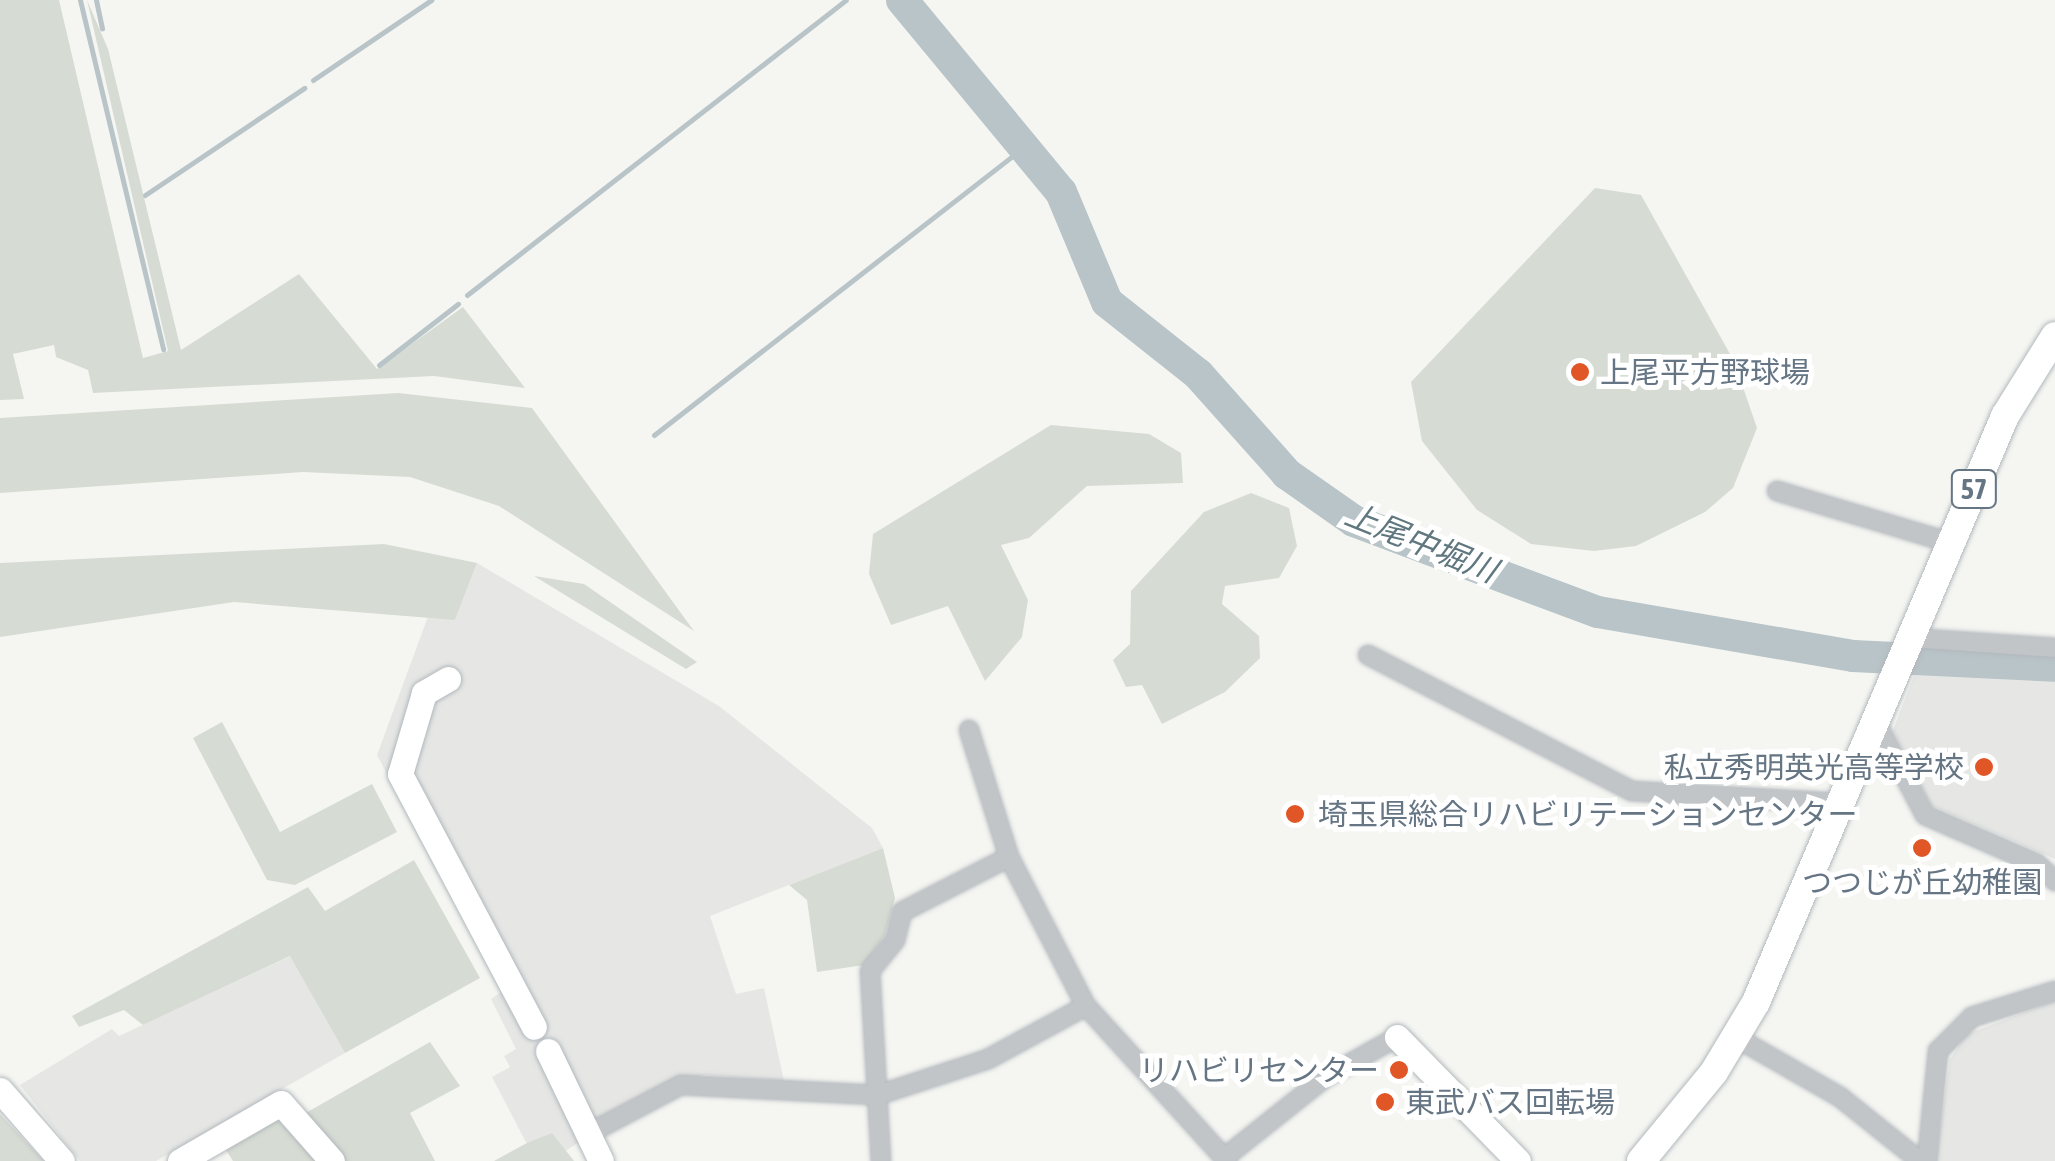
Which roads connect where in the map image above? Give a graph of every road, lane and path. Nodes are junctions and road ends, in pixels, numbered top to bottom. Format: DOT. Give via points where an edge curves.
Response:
graph roads {
  1 [pos="2055,336"];
  2 [pos="1776,491"];
  3 [pos="1951,544"];
  4 [pos="2055,648"];
  5 [pos="1904,652"];
  6 [pos="1368,655"];
  7 [pos="448,679"];
  8 [pos="1874,720"];
  9 [pos="969,730"];
  10 [pos="1840,803"];
  11 [pos="1009,856"];
  12 [pos="2055,881"];
  13 [pos="2055,991"];
  14 [pos="1086,1006"];
  15 [pos="534,1027"];
  16 [pos="1397,1037"];
  17 [pos="1736,1038"];
  18 [pos="548,1050"];
  19 [pos="0,1090"];
  20 [pos="878,1095"];
  21 [pos="586,1135"];
  22 [pos="1225,1159"];
  23 [pos="62,1161"];
  24 [pos="180,1161"];
  25 [pos="332,1161"];
  26 [pos="601,1161"];
  27 [pos="881,1161"];
  28 [pos="1518,1161"];
  29 [pos="1641,1161"];
  30 [pos="1924,1161"];
  1 -- 3 [label="main road, 57" via="2020,382"];
  2 -- 3 [label="street"];
  3 -- 5 [label="main road, 57"];
  4 -- 5 [label="street"];
  5 -- 8 [label="main road, 57"];
  6 -- 10 [label="street" via="1632,792"];
  7 -- 15 [label="street" via="424,693 400,774"];
  8 -- 10 [label="main road, 57"];
  8 -- 12 [label="street" via="1925,815 2037,864"];
  9 -- 11 [label="street"];
  10 -- 17 [label="main road, 57"];
  11 -- 14 [label="street"];
  11 -- 20 [label="street" via="902,912 868,980"];
  13 -- 30 [label="street" via="1972,1018 1938,1051"];
  14 -- 20 [label="street" via="988,1059"];
  14 -- 22 [label="street"];
  16 -- 22 [label="street" via="1326,1076"];
  16 -- 28 [label="street"];
  17 -- 29 [label="main road, 57"];
  17 -- 30 [label="street" via="1840,1098"];
  18 -- 21 [label="street"];
  19 -- 23 [label="street"];
  20 -- 21 [label="street" via="680,1086"];
  20 -- 27 [label="street"];
  21 -- 26 [label="street"];
  24 -- 25 [label="street" via="281,1103"];
}
